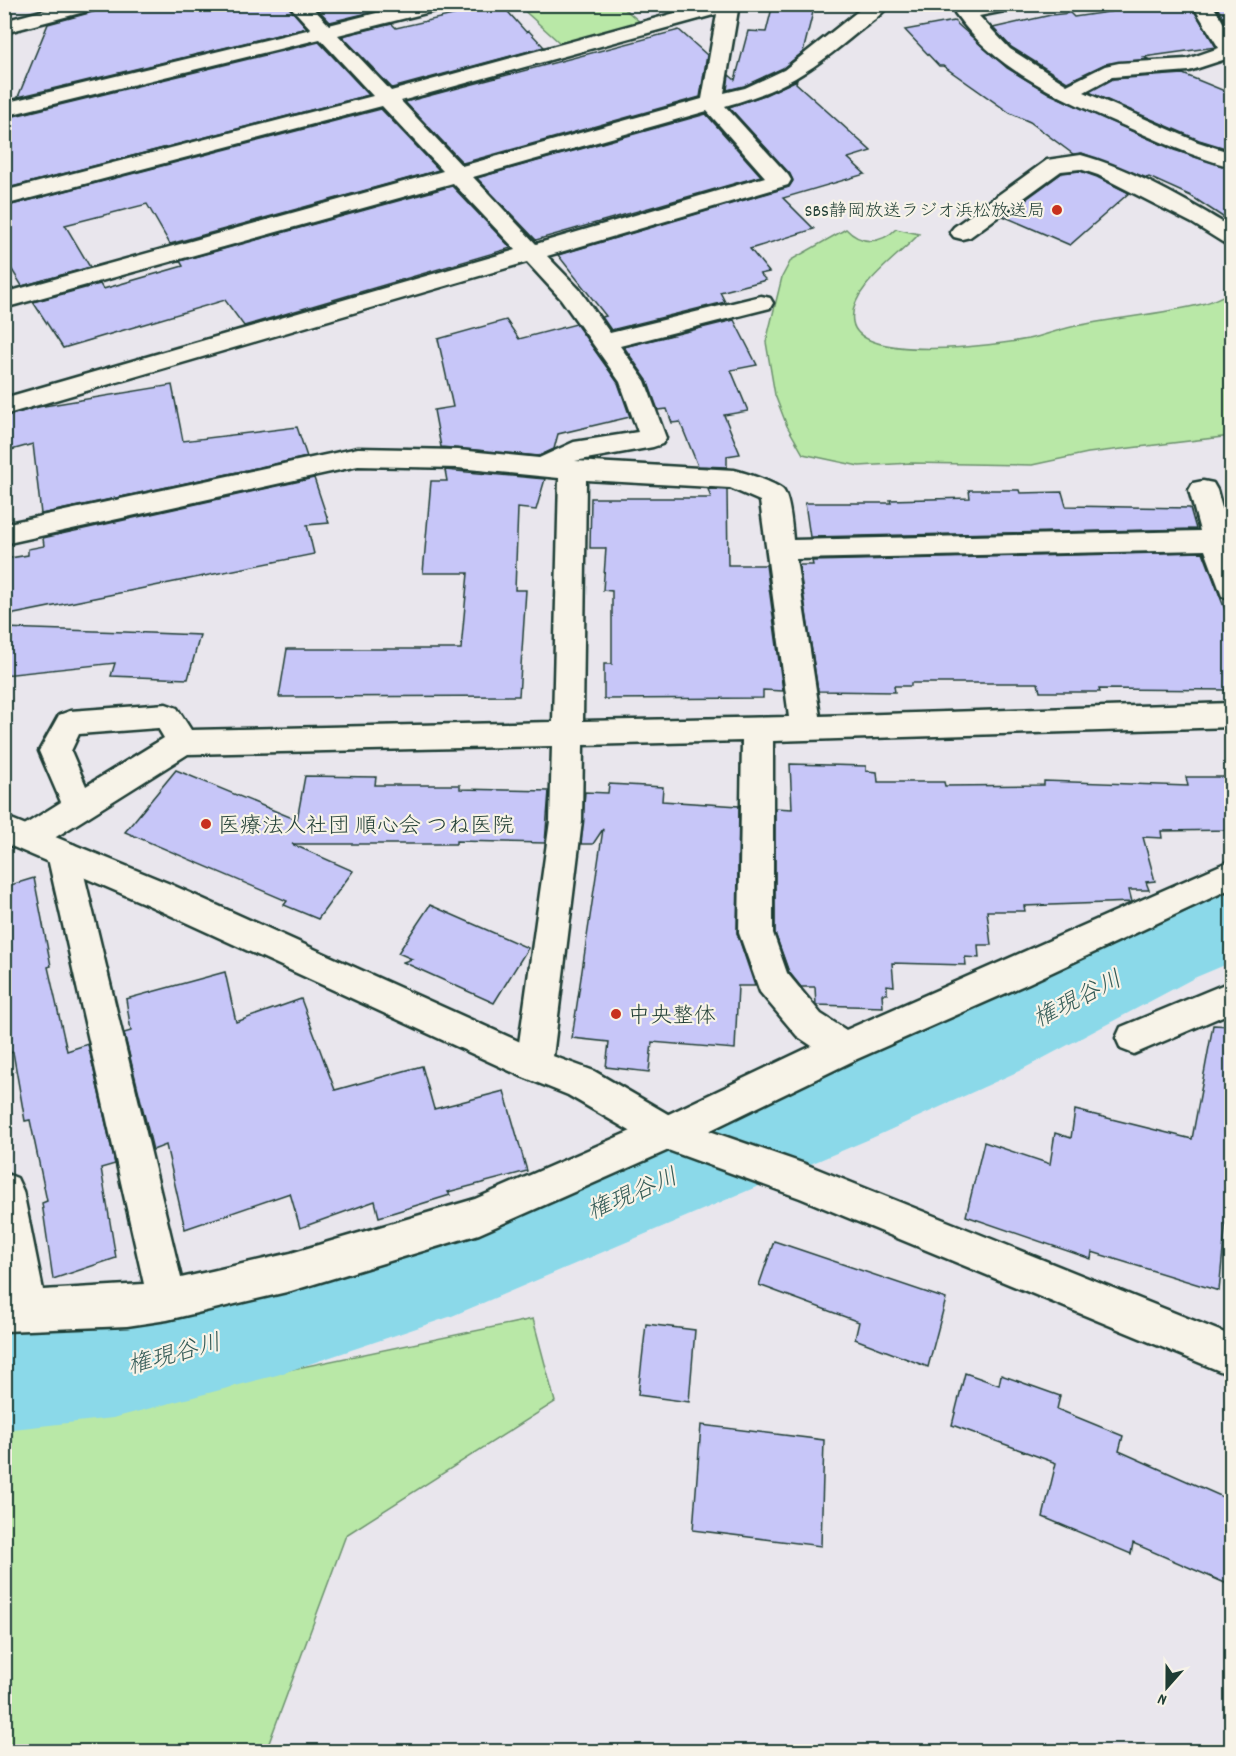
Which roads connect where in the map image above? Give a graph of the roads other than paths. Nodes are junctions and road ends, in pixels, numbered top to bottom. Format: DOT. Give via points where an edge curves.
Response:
graph roads {
  1 [pos="92,4"];
  2 [pos="298,4"];
  3 [pos="439,4"];
  4 [pos="880,4"];
  5 [pos="1013,4"];
  6 [pos="1202,4"];
  7 [pos="729,5"];
  8 [pos="4,27"];
  9 [pos="324,32"];
  10 [pos="1232,49"];
  11 [pos="1068,93"];
  12 [pos="386,99"];
  13 [pos="712,104"];
  14 [pos="4,110"];
  15 [pos="1232,160"];
  16 [pos="459,175"];
  17 [pos="4,198"];
  18 [pos="962,232"];
  19 [pos="1232,238"];
  20 [pos="530,254"];
  21 [pos="4,301"];
  22 [pos="761,303"];
  23 [pos="604,342"];
  24 [pos="4,407"];
  25 [pos="558,468"];
  26 [pos="1203,490"];
  27 [pos="4,534"];
  28 [pos="1216,540"];
  29 [pos="779,550"];
  30 [pos="1232,589"];
  31 [pos="1232,715"];
  32 [pos="806,728"];
  33 [pos="758,730"];
  34 [pos="568,734"];
  35 [pos="182,742"];
  36 [pos="79,807"];
  37 [pos="17,833"];
  38 [pos="63,854"];
  39 [pos="1232,873"];
  40 [pos="1232,996"];
  41 [pos="1134,1038"];
  42 [pos="844,1048"];
  43 [pos="534,1065"];
  44 [pos="668,1133"];
  45 [pos="4,1191"];
  46 [pos="167,1300"];
  47 [pos="16,1311"];
  48 [pos="1232,1356"];
  1 -- 8 [label="street"];
  2 -- 9 [label="street"];
  3 -- 9 [label="street"];
  4 -- 13 [label="street" via="791,74"];
  5 -- 11 [label="street" via="964,13 1003,53"];
  6 -- 10 [label="street"];
  7 -- 12 [label="street"];
  7 -- 13 [label="street"];
  9 -- 12 [label="street"];
  9 -- 14 [label="street"];
  10 -- 11 [label="street" via="1189,65 1105,72"];
  11 -- 15 [label="street" via="1190,147"];
  12 -- 16 [label="street"];
  12 -- 17 [label="street"];
  13 -- 16 [label="street"];
  13 -- 20 [label="street" via="780,180"];
  16 -- 20 [label="street"];
  16 -- 21 [label="street"];
  18 -- 19 [label="street" via="1055,165 1081,162 1106,170"];
  20 -- 23 [label="street" via="570,294"];
  20 -- 24 [label="street"];
  22 -- 23 [label="street"];
  23 -- 25 [label="street" via="632,381 652,438 574,451"];
  25 -- 27 [label="street" via="458,459 357,457"];
  25 -- 29 [label="street" via="734,479 773,496"];
  25 -- 34 [label="street"];
  26 -- 28 [label="street"];
  28 -- 29 [label="street"];
  28 -- 30 [label="street"];
  29 -- 32 [label="street"];
  31 -- 32 [label="street"];
  32 -- 33 [label="street"];
  33 -- 34 [label="street"];
  33 -- 42 [label="street" via="756,933 772,981 809,1025"];
  34 -- 35 [label="street"];
  34 -- 43 [label="street" via="566,821"];
  35 -- 36 [label="street"];
  35 -- 36 [label="street" via="166,716 70,723 55,751"];
  36 -- 37 [label="street"];
  37 -- 38 [label="street"];
  38 -- 43 [label="street"];
  38 -- 46 [label="street"];
  39 -- 42 [label="street"];
  40 -- 41 [label="street"];
  42 -- 44 [label="street"];
  43 -- 44 [label="street" via="581,1083"];
  44 -- 46 [label="street" via="479,1216 291,1272"];
  44 -- 48 [label="street" via="805,1182"];
  45 -- 47 [label="street"];
  46 -- 47 [label="street" via="127,1306"];
}
